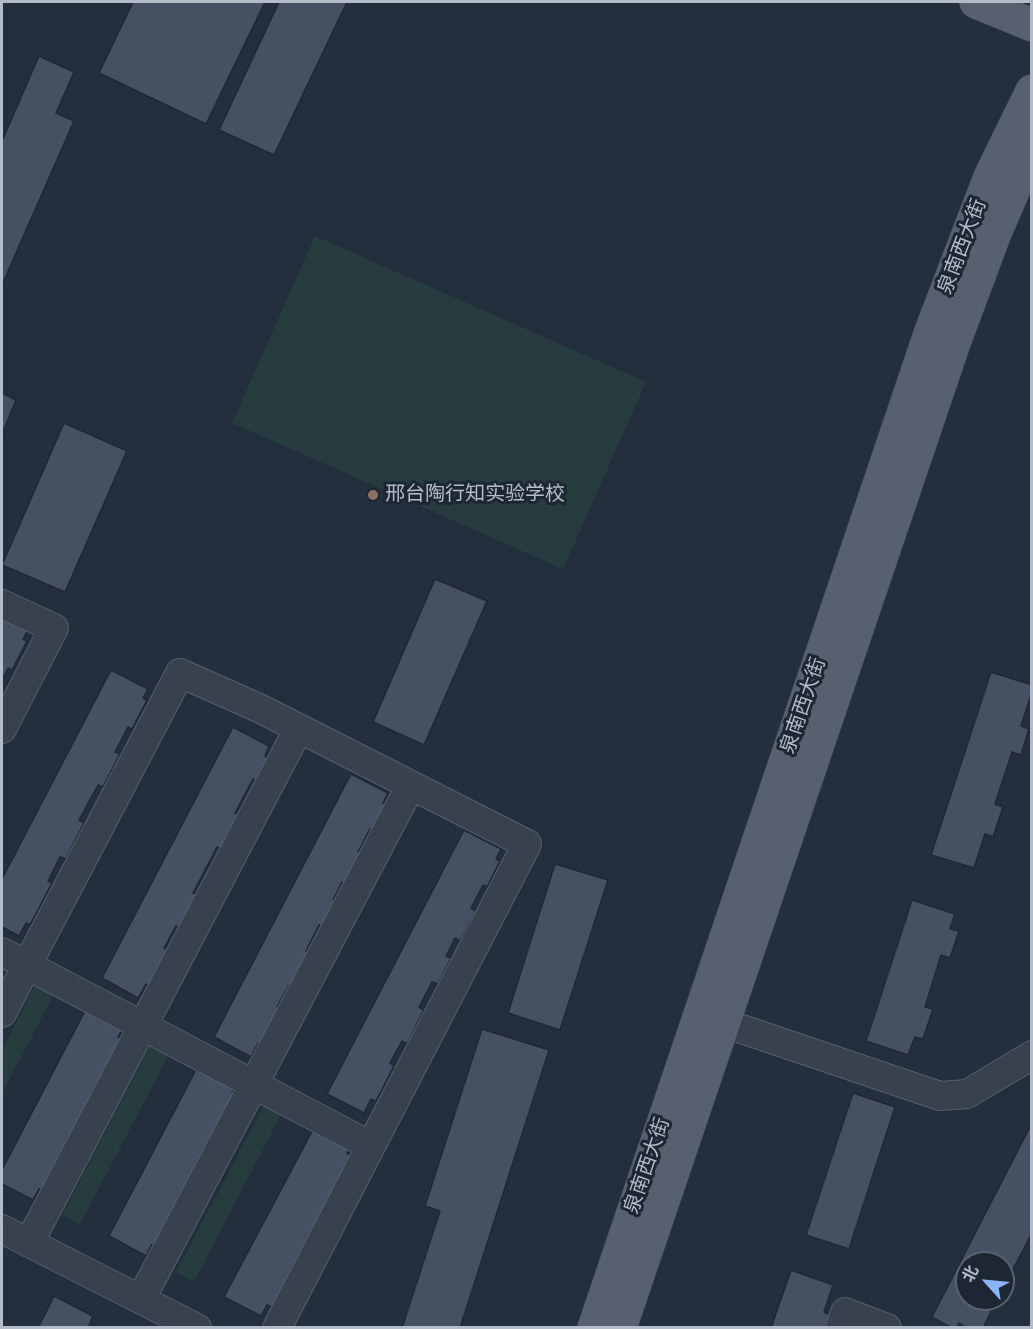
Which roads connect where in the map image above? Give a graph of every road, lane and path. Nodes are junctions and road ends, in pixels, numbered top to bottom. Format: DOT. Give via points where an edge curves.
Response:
graph roads {
  1 [pos="976,2"];
  2 [pos="1032,25"];
  3 [pos="1032,91"];
  4 [pos="1032,147"];
  5 [pos="2,604"];
  6 [pos="299,728"];
  7 [pos="2,729"];
  8 [pos="411,785"];
  9 [pos="2,952"];
  10 [pos="27,965"];
  11 [pos="2,1013"];
  12 [pos="724,1023"];
  13 [pos="142,1026"];
  14 [pos="1032,1055"];
  15 [pos="254,1084"];
  16 [pos="371,1146"];
  17 [pos="10,1236"];
  18 [pos="141,1299"];
  19 [pos="197,1328"];
  20 [pos="277,1328"];
  21 [pos="594,1328"];
  22 [pos="620,1328"];
  23 [pos="840,1328"];
  24 [pos="887,1328"];
  1 -- 2 [label="main road"];
  3 -- 21 [label="main road, 泉南西大街" via="990,177 931,331"];
  4 -- 12 [label="main road, 泉南西大街" via="955,340"];
  5 -- 7 [label="lane" via="54,628"];
  6 -- 8 [label="lane"];
  6 -- 10 [label="lane" via="180,673"];
  6 -- 13 [label="lane"];
  8 -- 15 [label="lane"];
  8 -- 16 [label="lane" via="527,844"];
  9 -- 10 [label="lane"];
  10 -- 11 [label="lane"];
  10 -- 13 [label="lane"];
  12 -- 14 [label="lane" via="940,1096 967,1094"];
  12 -- 22 [label="main road, 泉南西大街"];
  13 -- 15 [label="lane"];
  13 -- 17 [label="lane"];
  15 -- 16 [label="lane"];
  15 -- 18 [label="lane"];
  16 -- 20 [label="lane"];
  17 -- 18 [label="lane"];
  18 -- 19 [label="lane"];
  23 -- 24 [label="lane" via="845,1312"];
}
